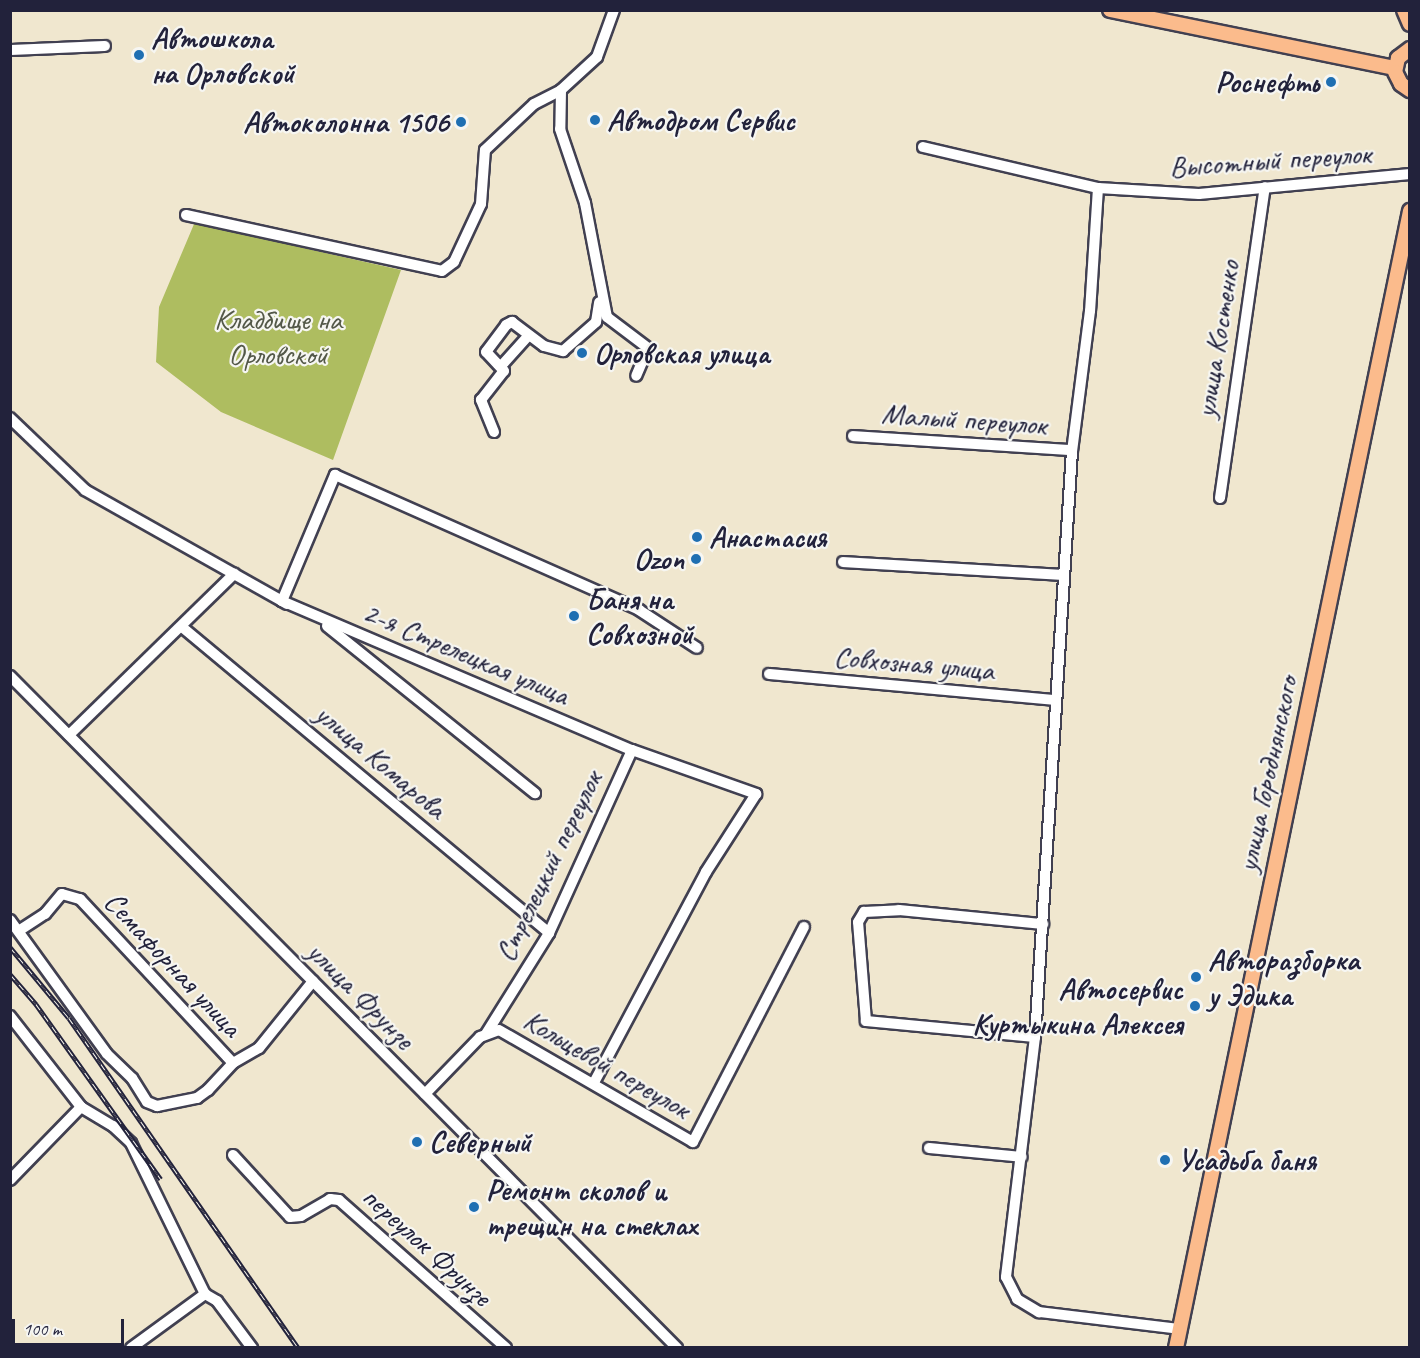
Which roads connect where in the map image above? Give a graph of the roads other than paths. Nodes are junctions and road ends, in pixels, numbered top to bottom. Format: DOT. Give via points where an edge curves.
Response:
graph roads {
  1 [pos="614,10"];
  2 [pos="1110,10"];
  3 [pos="1404,10"];
  4 [pos="1410,24"];
  5 [pos="105,46"];
  6 [pos="1410,49"];
  7 [pos="10,50"];
  8 [pos="1395,68"];
  9 [pos="561,90"];
  10 [pos="1410,90"];
  11 [pos="923,147"];
  12 [pos="1410,174"];
  13 [pos="1265,187"];
  14 [pos="1098,188"];
  15 [pos="1410,211"];
  16 [pos="186,214"];
  17 [pos="602,294"];
  18 [pos="596,322"];
  19 [pos="609,322"];
  20 [pos="530,335"];
  21 [pos="502,365"];
  22 [pos="636,376"];
  23 [pos="10,418"];
  24 [pos="494,432"];
  25 [pos="853,436"];
  26 [pos="1072,450"];
  27 [pos="1220,498"];
  28 [pos="843,562"];
  29 [pos="234,574"];
  30 [pos="1063,574"];
  31 [pos="282,601"];
  32 [pos="182,627"];
  33 [pos="697,648"];
  34 [pos="769,674"];
  35 [pos="10,676"];
  36 [pos="1054,700"];
  37 [pos="69,735"];
  38 [pos="632,750"];
  39 [pos="535,793"];
  40 [pos="10,920"];
  41 [pos="1043,924"];
  42 [pos="804,927"];
  43 [pos="20,930"];
  44 [pos="549,933"];
  45 [pos="313,981"];
  46 [pos="10,1016"];
  47 [pos="486,1034"];
  48 [pos="1035,1036"];
  49 [pos="233,1063"];
  50 [pos="594,1083"];
  51 [pos="425,1094"];
  52 [pos="81,1107"];
  53 [pos="929,1149"];
  54 [pos="233,1155"];
  55 [pos="1023,1157"];
  56 [pos="10,1180"];
  57 [pos="205,1294"];
  58 [pos="1180,1329"];
  59 [pos="131,1347"];
  60 [pos="252,1347"];
  61 [pos="506,1347"];
  62 [pos="676,1347"];
  63 [pos="1176,1347"];
  1 -- 9 [label="street" via="597,57"];
  2 -- 8 [label="main road"];
  3 -- 4 [label="main road"];
  5 -- 7 [label="street"];
  6 -- 8 [label="main road" via="1398,58"];
  8 -- 10 [label="main road" via="1401,84"];
  9 -- 16 [label="street" via="534,104 485,150 481,204 454,262 442,271"];
  9 -- 17 [label="street" via="560,129 585,203"];
  11 -- 14 [label="street, Высотный переулок"];
  12 -- 13 [label="street, Высотный переулок"];
  13 -- 14 [label="street, Высотный переулок" via="1199,194"];
  13 -- 27 [label="street, улица Костенко"];
  14 -- 26 [label="street" via="1089,311"];
  15 -- 58 [label="main road, улица Городнянского"];
  17 -- 18 [label="street"];
  17 -- 19 [label="street"];
  18 -- 19 [label="street"];
  18 -- 20 [label="street" via="579,341 560,351 544,346"];
  19 -- 22 [label="street" via="647,346 648,354"];
  20 -- 21 [label="street"];
  20 -- 21 [label="street" via="515,324 506,325 486,350 486,355"];
  21 -- 24 [label="street" via="503,375 481,400"];
  23 -- 29 [label="street, 2-я Стрелецкая улица" via="85,489"];
  25 -- 26 [label="street, Малый переулок"];
  26 -- 30 [label="street"];
  28 -- 30 [label="street"];
  29 -- 31 [label="street, 2-я Стрелецкая улица"];
  29 -- 32 [label="street"];
  30 -- 36 [label="street"];
  31 -- 33 [label="street" via="335,475 639,610"];
  31 -- 38 [label="street, 2-я Стрелецкая улица"];
  31 -- 39 [label="street, 2-я Стрелецкая улица" via="335,631"];
  32 -- 37 [label="street"];
  32 -- 44 [label="street, улица Комарова"];
  34 -- 36 [label="street, Совхозная улица"];
  35 -- 37 [label="street, улица Фрунзе"];
  36 -- 41 [label="street"];
  37 -- 45 [label="street, улица Фрунзе"];
  38 -- 44 [label="street, Стрелецкий переулок"];
  38 -- 50 [label="street, 2-я Стрелецкая улица" via="756,794 706,872"];
  40 -- 43 [label="street"];
  41 -- 48 [label="street"];
  41 -- 48 [label="street" via="899,910 864,912 858,922 866,1021"];
  42 -- 50 [label="street, Кольцевой переулок" via="693,1142"];
  43 -- 49 [label="street, Семафорная улица" via="45,914 62,894 80,899"];
  43 -- 49 [label="street" via="107,1054 132,1078 147,1102 161,1106 201,1096"];
  44 -- 47 [label="street, Стрелецкий переулок"];
  45 -- 49 [label="street" via="259,1048"];
  45 -- 51 [label="street, улица Фрунзе"];
  46 -- 52 [label="street"];
  47 -- 50 [label="street, Кольцевой переулок" via="504,1032"];
  47 -- 51 [label="street, Кольцевой переулок"];
  48 -- 55 [label="street"];
  51 -- 62 [label="street, улица Фрунзе"];
  52 -- 56 [label="street"];
  52 -- 57 [label="street" via="113,1126 131,1143"];
  53 -- 55 [label="street"];
  54 -- 61 [label="street, переулок Фрунзе" via="290,1217 301,1216 330,1199 339,1200"];
  55 -- 58 [label="street" via="1006,1277 1017,1299 1026,1307 1055,1316"];
  57 -- 59 [label="street"];
  57 -- 60 [label="street" via="217,1301"];
  58 -- 63 [label="main road, улица Городнянского"];
}
